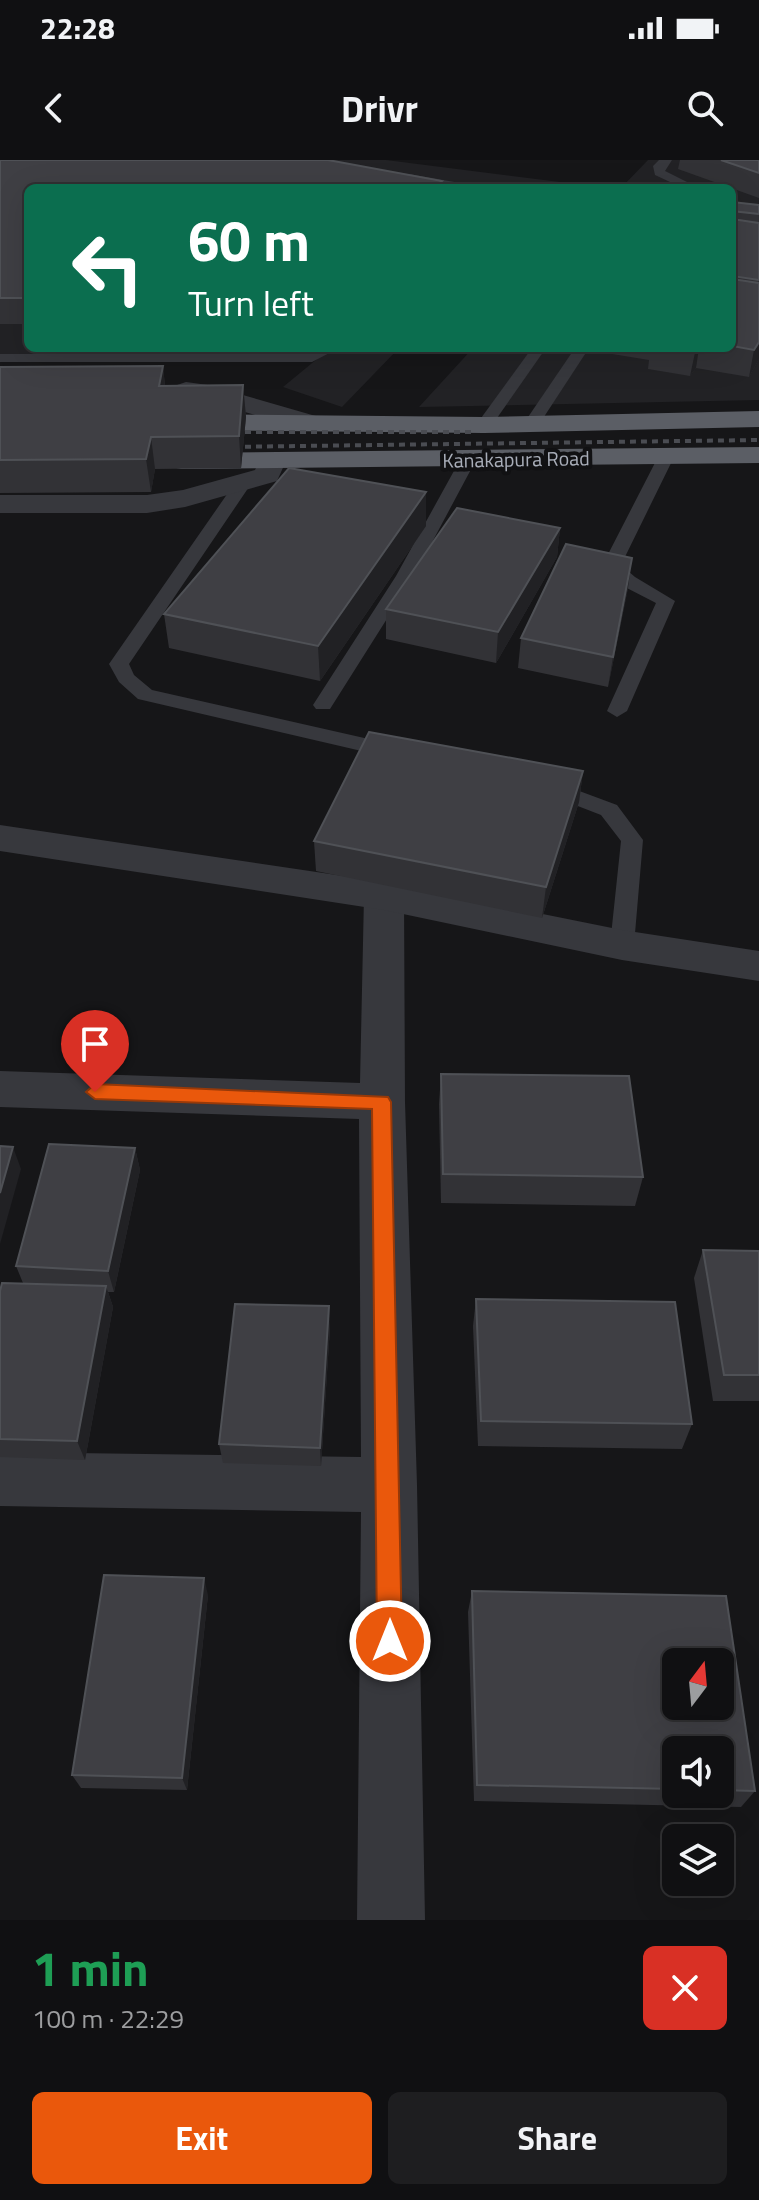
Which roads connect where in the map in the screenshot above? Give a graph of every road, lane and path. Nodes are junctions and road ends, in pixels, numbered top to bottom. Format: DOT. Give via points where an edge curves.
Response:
graph roads {
  1 [pos="666,160"];
  2 [pos="394,176"];
  3 [pos="442,184"];
  4 [pos="678,184"];
  5 [pos="324,352"];
  6 [pos="536,352"];
  7 [pos="579,352"];
  8 [pos="0,358"];
  9 [pos="168,390"];
  10 [pos="759,419"];
  11 [pos="155,422"];
  12 [pos="310,423"];
  13 [pos="532,423"];
  14 [pos="484,425"];
  15 [pos="759,455"];
  16 [pos="666,457"];
  17 [pos="468,460"];
  18 [pos="160,461"];
  19 [pos="272,461"];
  20 [pos="245,481"];
  21 [pos="0,504"];
  22 [pos="323,705"];
  23 [pos="617,711"];
  24 [pos="423,758"];
  25 [pos="530,782"];
  26 [pos="0,838"];
  27 [pos="384,896"];
  28 [pos="622,945"];
  29 [pos="759,966"];
  30 [pos="0,1089"];
  31 [pos="382,1102"];
  32 [pos="0,1479"];
  33 [pos="389,1485"];
  34 [pos="391,1920"];
  1 -- 4 [label="lane" via="659,173"];
  2 -- 3 [label="lane"];
  5 -- 8 [label="lane" via="312,358"];
  6 -- 14 [label="lane"];
  7 -- 13 [label="lane"];
  9 -- 12 [label="street, Kanakapura Road" via="199,390"];
  10 -- 13 [label="highway, Kanakapura Road"];
  11 -- 12 [label="highway, Kanakapura Road"];
  12 -- 14 [label="highway, Kanakapura Road"];
  13 -- 14 [label="highway, Kanakapura Road"];
  15 -- 16 [label="highway, Kanakapura Road"];
  16 -- 17 [label="highway, Kanakapura Road"];
  16 -- 23 [label="lane" via="611,566 666,601"];
  17 -- 19 [label="highway, Kanakapura Road"];
  17 -- 22 [label="lane" via="405,576"];
  18 -- 19 [label="highway, Kanakapura Road"];
  19 -- 20 [label="street" via="267,475"];
  20 -- 21 [label="street" via="147,504"];
  20 -- 24 [label="lane" via="119,664 126,678 145,695"];
  25 -- 28 [label="lane" via="609,810 632,840"];
  26 -- 27 [label="street"];
  27 -- 28 [label="street"];
  27 -- 31 [label="street"];
  28 -- 29 [label="street"];
  30 -- 31 [label="street"];
  31 -- 33 [label="street"];
  32 -- 33 [label="street"];
  33 -- 34 [label="street"];
}
